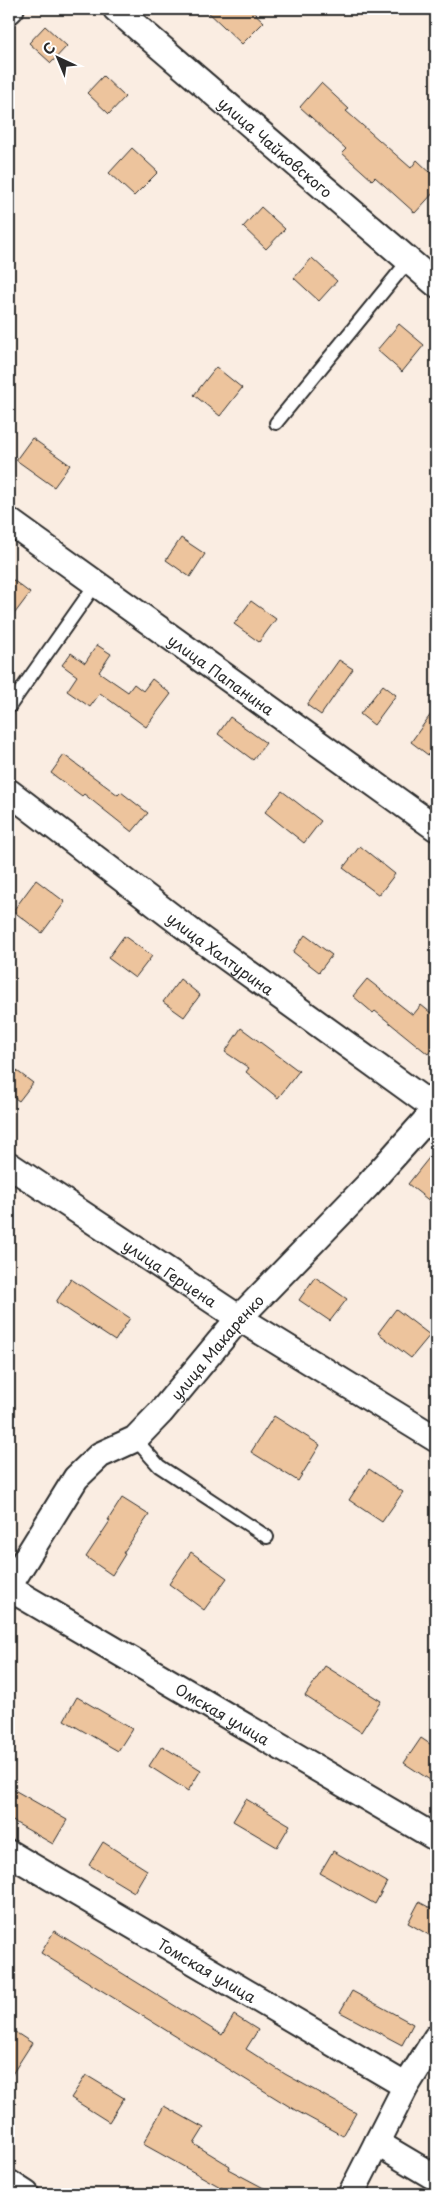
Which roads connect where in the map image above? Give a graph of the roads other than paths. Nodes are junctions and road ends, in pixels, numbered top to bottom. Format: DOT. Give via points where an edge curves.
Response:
graph roads {
  1 [pos="116,9"];
  2 [pos="427,271"];
  3 [pos="276,423"];
  4 [pos="9,521"];
  5 [pos="95,585"];
  6 [pos="9,707"];
  7 [pos="9,792"];
  8 [pos="436,828"];
  9 [pos="436,1109"];
  10 [pos="9,1165"];
  11 [pos="240,1318"];
  12 [pos="135,1438"];
  13 [pos="436,1439"];
  14 [pos="268,1538"];
  15 [pos="9,1587"];
  16 [pos="436,1838"];
  17 [pos="9,1853"];
  18 [pos="436,2038"];
  19 [pos="406,2086"];
  20 [pos="377,2143"];
  21 [pos="436,2178"];
  22 [pos="9,2183"];
  23 [pos="26,2194"];
  24 [pos="351,2194"];
  1 -- 2 [label="street, улица Чайковского"];
  2 -- 3 [label="lane"];
  4 -- 5 [label="street, улица Папанина"];
  5 -- 6 [label="lane"];
  5 -- 8 [label="street, улица Папанина"];
  7 -- 9 [label="street, улица Халтурина" via="201,939"];
  9 -- 11 [label="street, улица Макаренко"];
  10 -- 11 [label="street, улица Герцена"];
  11 -- 12 [label="street, улица Макаренко"];
  11 -- 13 [label="street, улица Герцена"];
  12 -- 14 [label="lane" via="159,1466"];
  12 -- 15 [label="street, улица Макаренко" via="100,1454 76,1478"];
  15 -- 16 [label="street, Омская улица"];
  17 -- 19 [label="street, Томская улица"];
  18 -- 19 [label="street"];
  19 -- 20 [label="street"];
  20 -- 21 [label="street"];
  20 -- 24 [label="street"];
  22 -- 23 [label="street"];
}
